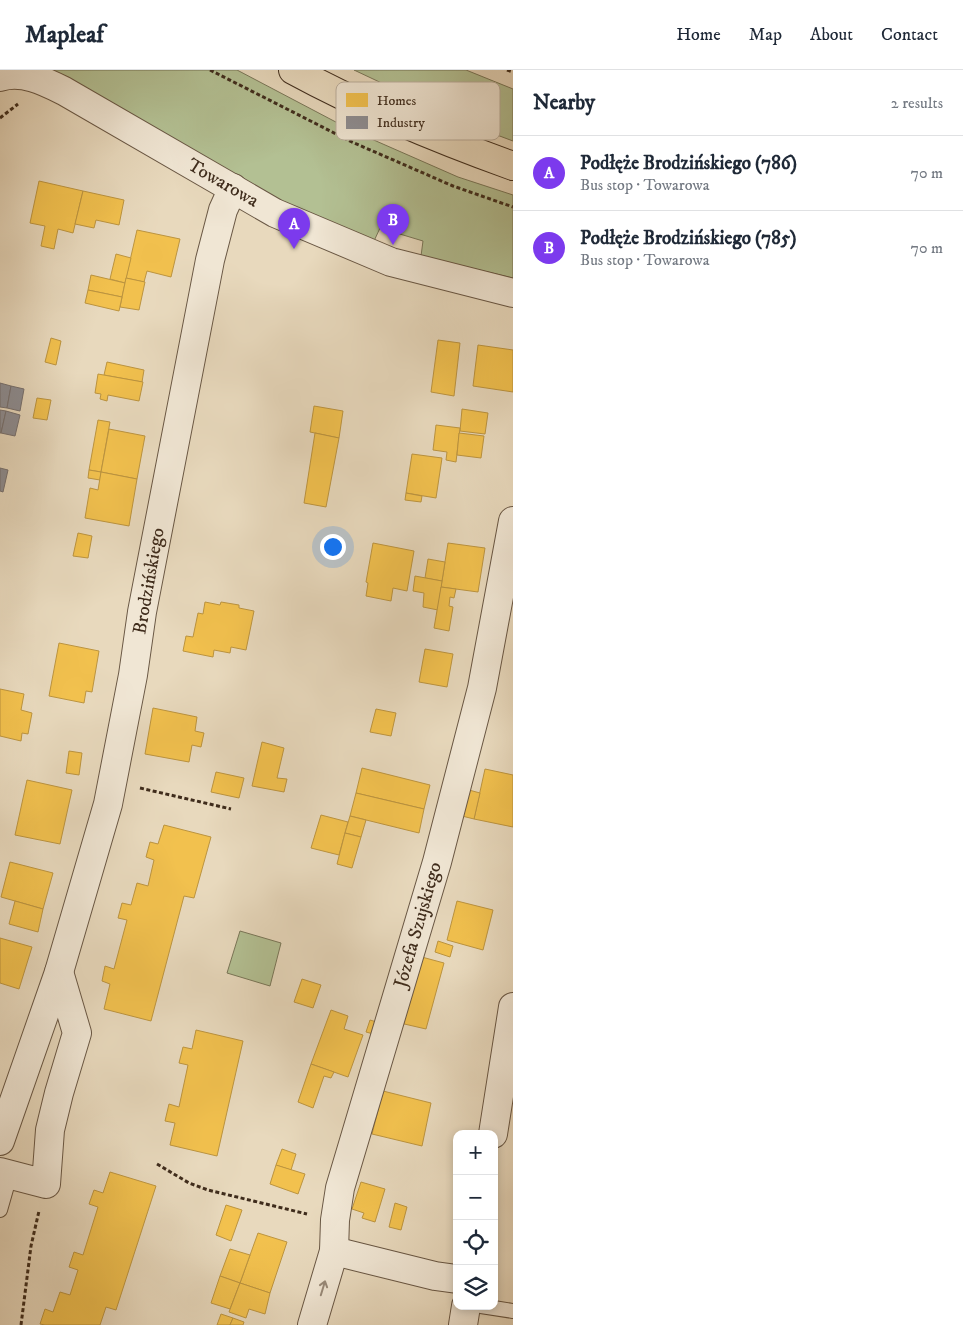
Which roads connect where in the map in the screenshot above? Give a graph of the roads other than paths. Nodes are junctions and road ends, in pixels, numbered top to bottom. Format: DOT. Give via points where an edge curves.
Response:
graph roads {
  1 [pos="293,70"];
  2 [pos="3,74"];
  3 [pos="336,91"];
  4 [pos="445,140"];
  5 [pos="513,166"];
  6 [pos="233,188"];
  7 [pos="513,294"];
  8 [pos="513,521"];
  9 [pos="59,972"];
  10 [pos="513,1007"];
  11 [pos="494,1130"];
  12 [pos="0,1141"];
  13 [pos="5,1173"];
  14 [pos="0,1210"];
  15 [pos="334,1251"];
  16 [pos="453,1278"];
  17 [pos="498,1309"];
  18 [pos="465,1310"];
  19 [pos="513,1311"];
  20 [pos="312,1325"];
  21 [pos="463,1325"];
  1 -- 3 [label="main road"];
  2 -- 6 [label="street, Towarowa" via="35,78 64,91"];
  4 -- 5 [label="main road"];
  6 -- 7 [label="street, Towarowa" via="274,213 391,262"];
  6 -- 9 [label="street, Brodzińskiego" via="223,210 210,260 108,804"];
  8 -- 15 [label="street, Józefa Szujskiego" via="482,688 437,862 340,1188"];
  9 -- 12 [label="street, Brodzińskiego"];
  9 -- 13 [label="street" via="77,1033 50,1130 46,1184"];
  10 -- 11 [label="street"];
  13 -- 14 [label="lane"];
  15 -- 16 [label="street"];
  20 -- 15 [label="street, Józefa Szujskiego, one-way"];
  17 -- 19 [label="lane"];
  18 -- 21 [label="street"];
}
